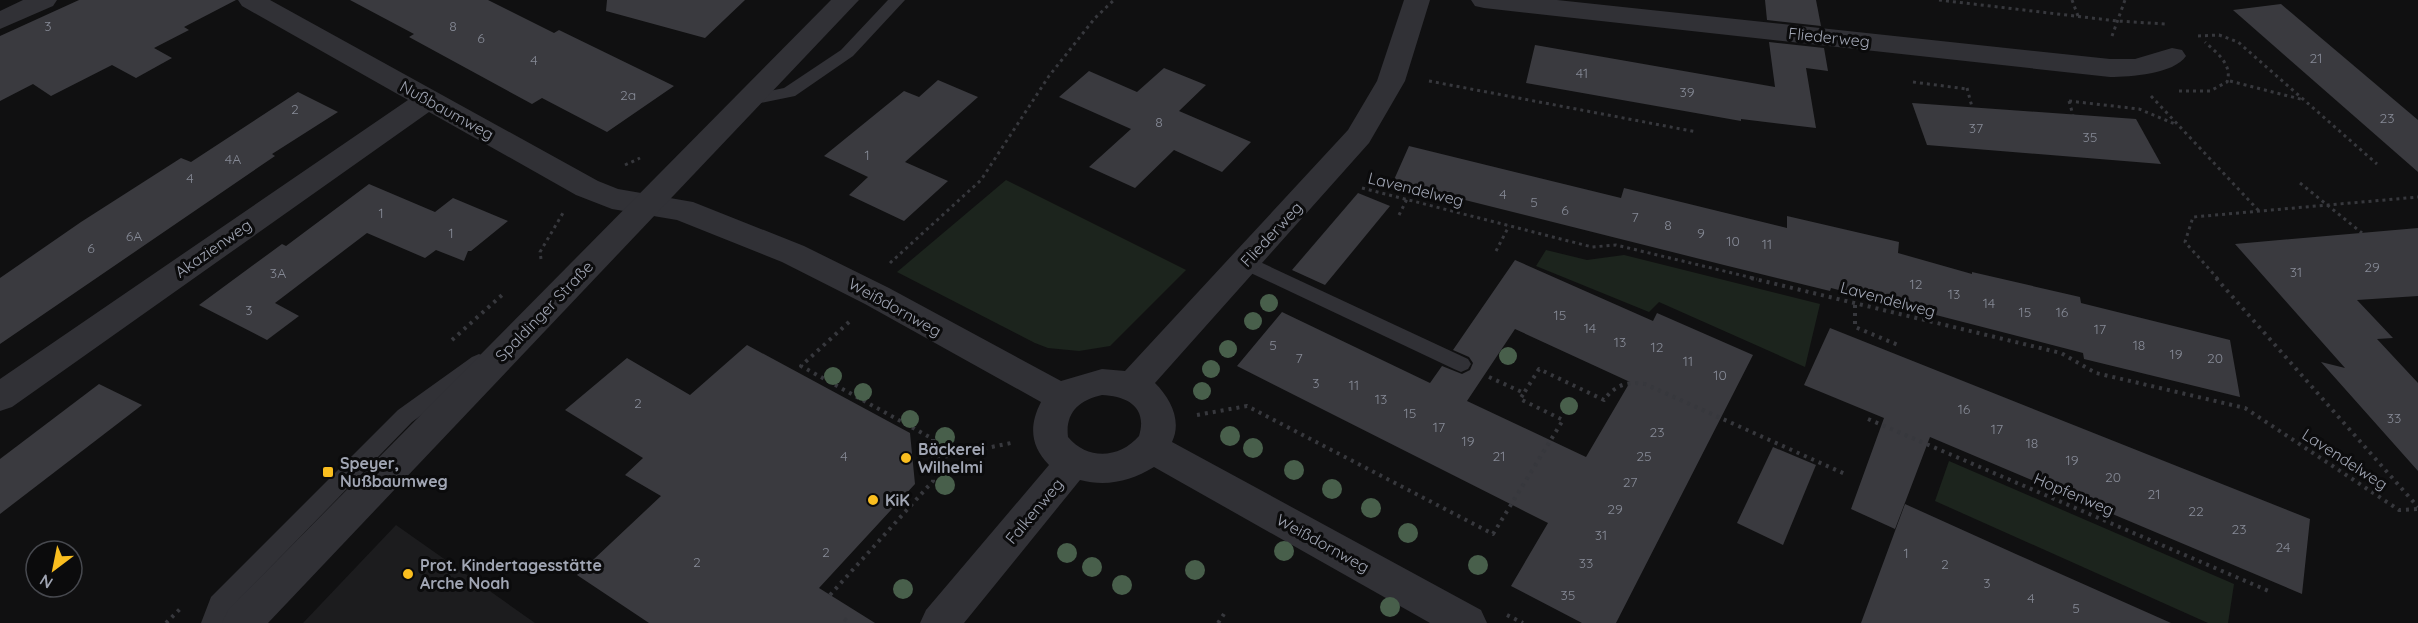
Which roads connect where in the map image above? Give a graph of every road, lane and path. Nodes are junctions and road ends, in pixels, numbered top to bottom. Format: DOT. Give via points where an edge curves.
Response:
graph roads {
  1 [pos="44,0"];
  2 [pos="251,0"];
  3 [pos="846,0"];
  4 [pos="897,0"];
  5 [pos="1114,0"];
  6 [pos="1418,0"];
  7 [pos="1484,0"];
  8 [pos="1939,0"];
  9 [pos="2072,0"];
  10 [pos="2078,16"];
  11 [pos="0,21"];
  12 [pos="2174,28"];
  13 [pos="2189,34"];
  14 [pos="2195,36"];
  15 [pos="2172,56"];
  16 [pos="1428,81"];
  17 [pos="2229,81"];
  18 [pos="1913,82"];
  19 [pos="1967,89"];
  20 [pos="2171,90"];
  21 [pos="2149,94"];
  22 [pos="427,100"];
  23 [pos="750,100"];
  24 [pos="2304,100"];
  25 [pos="2069,101"];
  26 [pos="2179,126"];
  27 [pos="1697,132"];
  28 [pos="2376,164"];
  29 [pos="1323,178"];
  30 [pos="2300,183"];
  31 [pos="2418,197"];
  32 [pos="1407,199"];
  33 [pos="649,204"];
  34 [pos="2326,205"];
  35 [pos="2259,211"];
  36 [pos="1399,215"];
  37 [pos="1509,226"];
  38 [pos="2362,233"];
  39 [pos="1496,251"];
  40 [pos="1245,262"];
  41 [pos="889,264"];
  42 [pos="1855,305"];
  43 [pos="850,321"];
  44 [pos="530,325"];
  45 [pos="1898,345"];
  46 [pos="1461,364"];
  47 [pos="1132,386"];
  48 [pos="1524,393"];
  49 [pos="0,397"];
  50 [pos="1063,398"];
  51 [pos="1188,416"];
  52 [pos="1868,419"];
  53 [pos="1151,448"];
  54 [pos="1061,450"];
  55 [pos="933,459"];
  56 [pos="1845,474"];
  57 [pos="2418,508"];
  58 [pos="2271,592"];
  59 [pos="830,595"];
  60 [pos="1502,612"];
  61 [pos="1224,614"];
  62 [pos="844,619"];
  63 [pos="213,623"];
  64 [pos="242,623"];
  65 [pos="850,623"];
  66 [pos="940,623"];
  67 [pos="1218,623"];
  68 [pos="1467,623"];
  69 [pos="1523,623"];
  1 -- 11 [label="street"];
  2 -- 22 [label="street, Nußbaumweg"];
  3 -- 23 [label="street, Spaldinger Straße"];
  4 -- 23 [label="lane" via="847,53 789,92"];
  5 -- 41 [label="path" via="1049,76 981,180"];
  6 -- 29 [label="street, Fliederweg" via="1391,81 1359,136"];
  7 -- 15 [label="street, Fliederweg" via="2110,68 2137,68"];
  8 -- 10 [label="path"];
  9 -- 10 [label="path"];
  10 -- 12 [label="path"];
  13 -- 14 [label="path"];
  14 -- 17 [label="path" via="2229,66"];
  14 -- 24 [label="path" via="2223,34 2238,42"];
  16 -- 27 [label="path"];
  17 -- 20 [label="path" via="2191,93"];
  17 -- 24 [label="path"];
  18 -- 19 [label="path"];
  21 -- 26 [label="path"];
  22 -- 33 [label="street, Nußbaumweg" via="612,199"];
  22 -- 49 [label="street, Akazienweg"];
  23 -- 33 [label="street, Spaldinger Straße"];
  24 -- 28 [label="path"];
  25 -- 26 [label="path" via="2139,109"];
  26 -- 35 [label="path"];
  29 -- 32 [label="path, Lavendelweg"];
  29 -- 40 [label="street, Fliederweg"];
  30 -- 34 [label="path"];
  31 -- 34 [label="path"];
  32 -- 36 [label="path"];
  32 -- 37 [label="path, Lavendelweg"];
  33 -- 44 [label="street, Spaldinger Straße"];
  33 -- 50 [label="street, Weißdornweg" via="682,210 793,254"];
  34 -- 35 [label="path"];
  34 -- 38 [label="path"];
  35 -- 57 [label="path" via="2193,217 2185,242"];
  37 -- 39 [label="path"];
  37 -- 42 [label="path, Lavendelweg" via="1592,247 1616,245"];
  40 -- 46 [label="lane"];
  40 -- 47 [label="street, Fliederweg"];
  42 -- 45 [label="path" via="1855,327"];
  42 -- 57 [label="path, Lavendelweg" via="2061,353 2096,373 2245,408 2399,510"];
  43 -- 55 [label="path" via="801,366 933,439"];
  44 -- 63 [label="lane" via="405,416 219,604"];
  44 -- 64 [label="street, Spaldinger Straße"];
  46 -- 48 [label="path"];
  47 -- 50 [label="street" via="1102,382 1074,390"];
  47 -- 53 [label="street" via="1155,406 1158,434"];
  48 -- 51 [label="path" via="1520,399 1563,420 1493,534 1247,406"];
  48 -- 56 [label="path" via="1539,369 1604,400 1617,385 1645,384"];
  50 -- 54 [label="street" via="1052,416"];
  52 -- 58 [label="path, Hopfenweg"];
  53 -- 54 [label="street, Falkenweg" via="1116,468 1093,469"];
  53 -- 68 [label="street, Weißdornweg"];
  54 -- 55 [label="path"];
  54 -- 66 [label="street, Falkenweg"];
  55 -- 59 [label="path" via="933,480"];
  60 -- 69 [label="path"];
  61 -- 67 [label="path"];
  62 -- 65 [label="path"];
}
